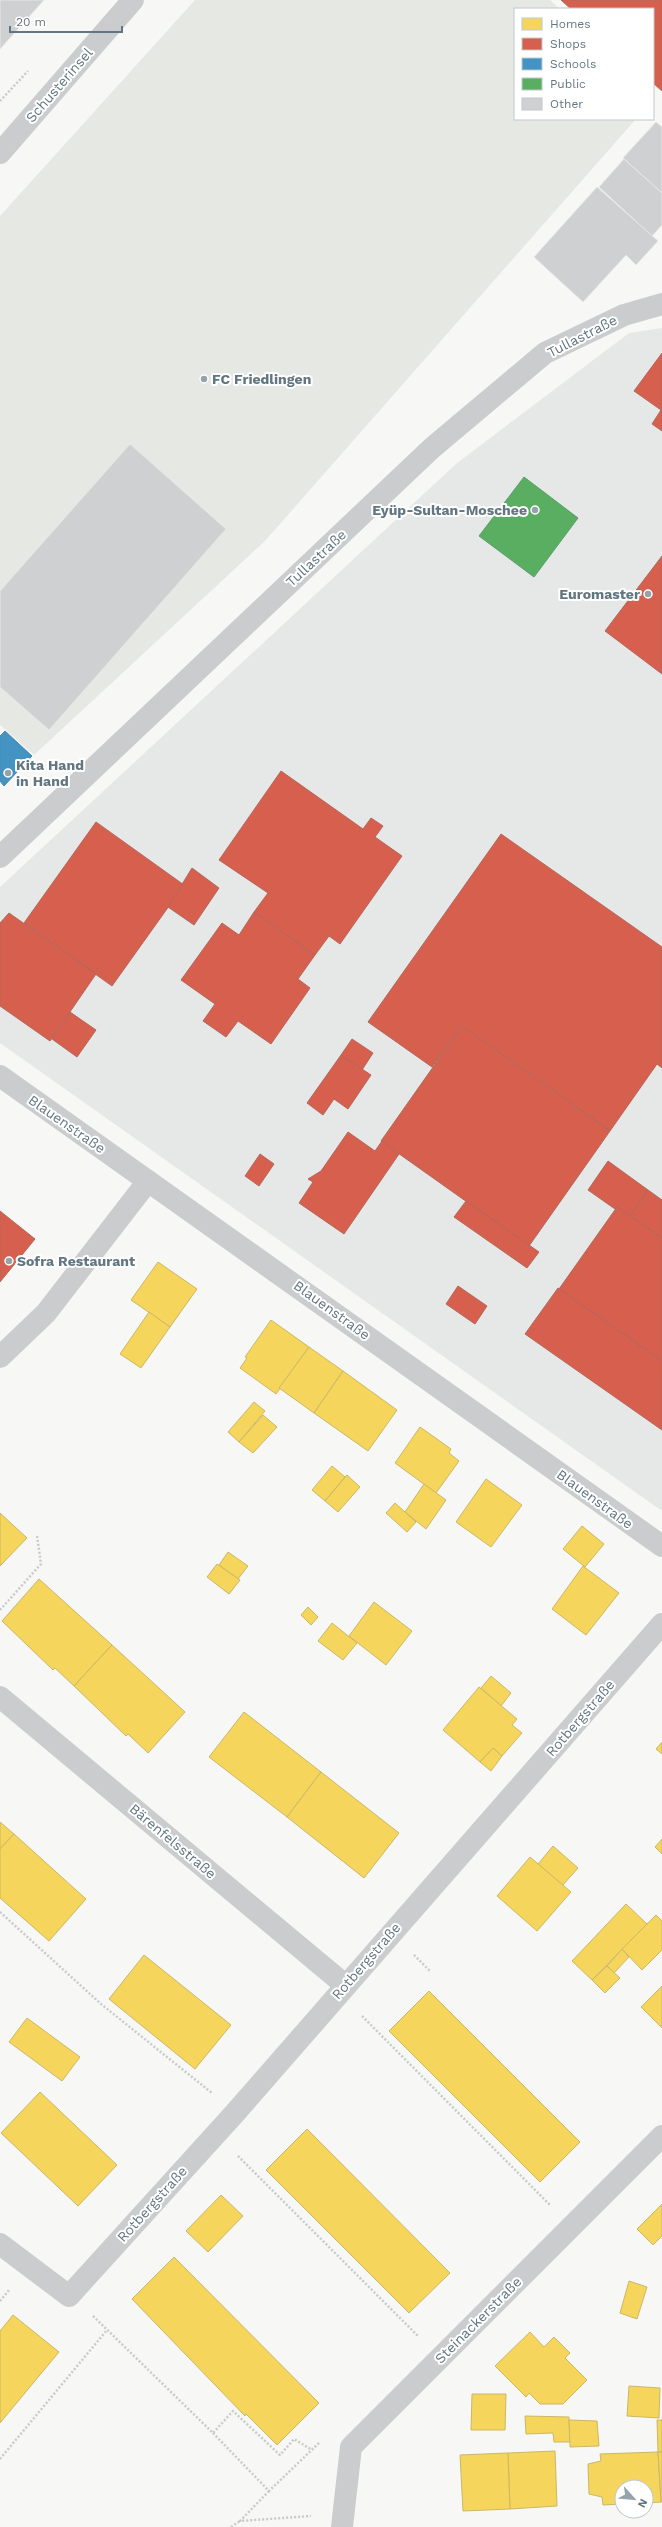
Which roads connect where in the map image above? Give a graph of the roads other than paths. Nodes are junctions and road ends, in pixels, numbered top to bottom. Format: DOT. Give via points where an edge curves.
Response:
graph roads {
  1 [pos="133,0"];
  2 [pos="0,153"];
  3 [pos="662,304"];
  4 [pos="0,857"];
  5 [pos="0,1076"];
  6 [pos="148,1181"];
  7 [pos="0,1357"];
  8 [pos="662,1546"];
  9 [pos="662,1624"];
  10 [pos="0,1697"];
  11 [pos="345,1985"];
  12 [pos="662,2136"];
  13 [pos="0,2244"];
  14 [pos="342,2521"];
  1 -- 2 [label="street, Schusterinsel"];
  3 -- 4 [label="street, Tullastraße" via="624,315 545,353 432,448"];
  5 -- 6 [label="street, Blauenstraße"];
  6 -- 7 [label="street" via="46,1313"];
  6 -- 8 [label="street, Blauenstraße"];
  9 -- 11 [label="street, Rotbergstraße"];
  10 -- 11 [label="street, Bärenfelsstraße"];
  11 -- 13 [label="street, Rotbergstraße" via="235,2113 69,2296"];
  12 -- 14 [label="street, Steinackerstraße" via="351,2447"];
}
